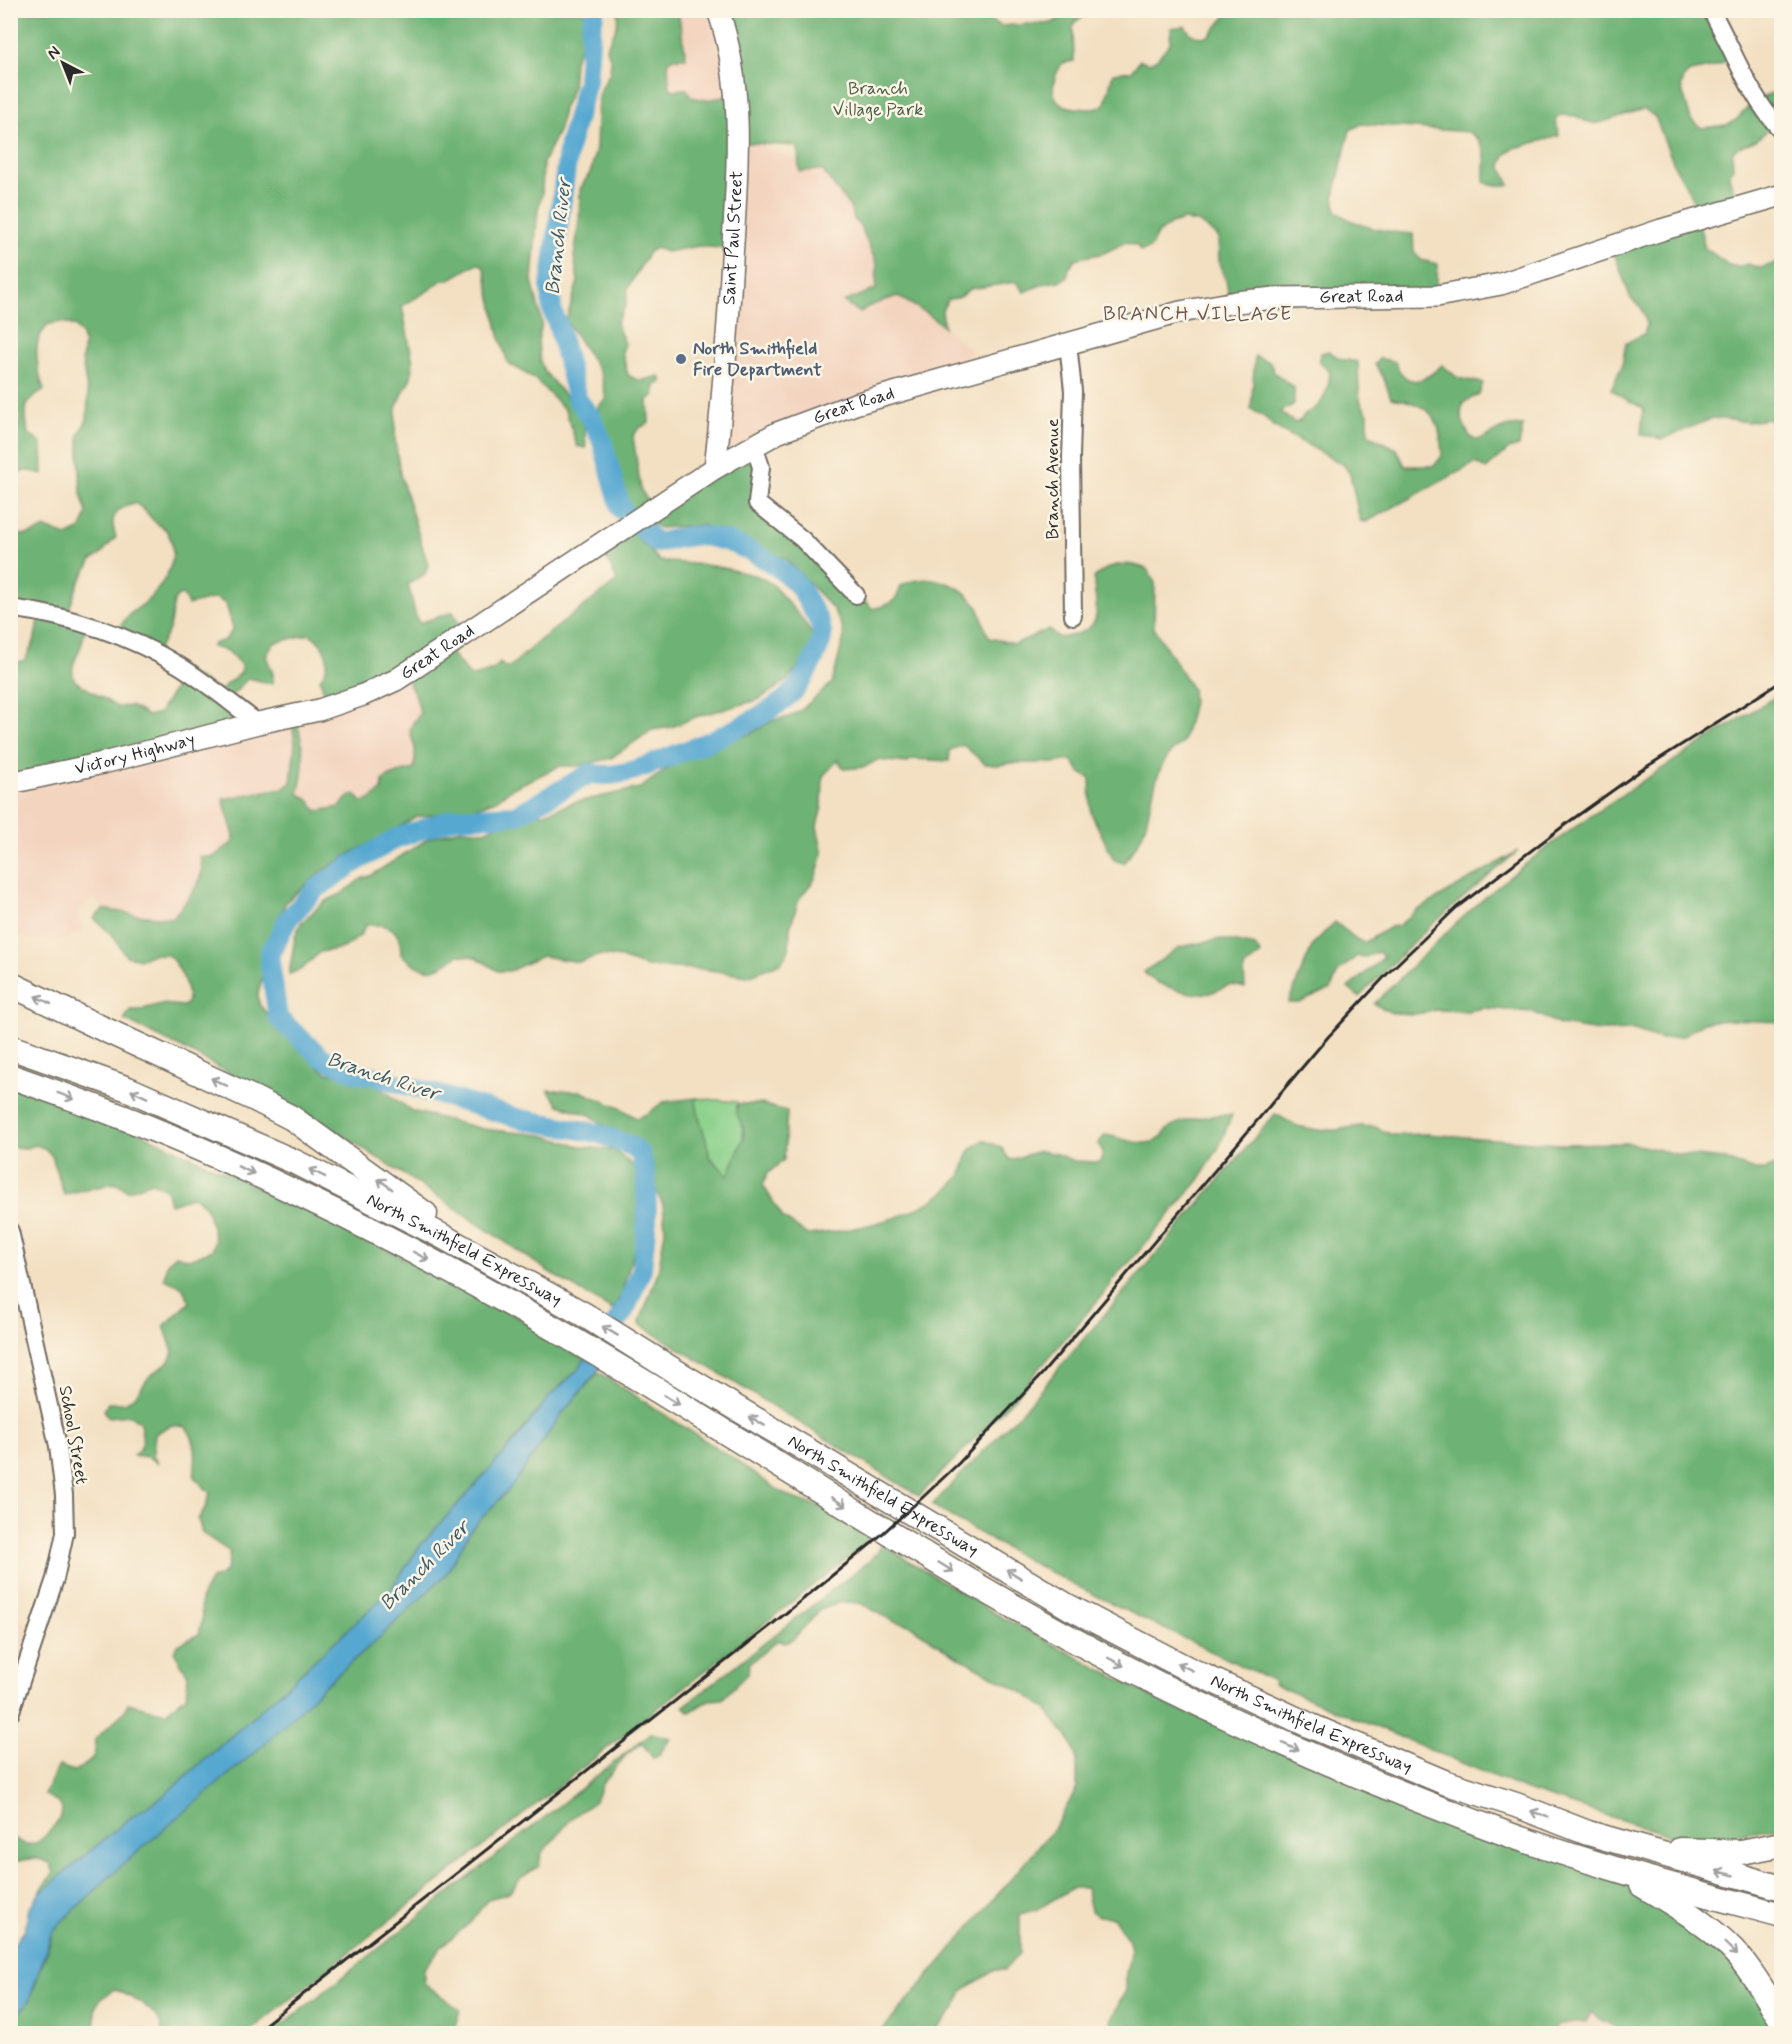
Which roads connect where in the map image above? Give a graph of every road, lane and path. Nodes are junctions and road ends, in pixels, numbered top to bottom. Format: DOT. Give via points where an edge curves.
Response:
graph roads {
  1 [pos="718,10"];
  2 [pos="1711,10"];
  3 [pos="1782,131"];
  4 [pos="1782,195"];
  5 [pos="1068,343"];
  6 [pos="754,445"];
  7 [pos="715,468"];
  8 [pos="856,595"];
  9 [pos="10,608"];
  10 [pos="1073,615"];
  11 [pos="258,723"];
  12 [pos="10,783"];
  13 [pos="10,984"];
  14 [pos="10,1047"];
  15 [pos="10,1076"];
  16 [pos="10,1231"];
  17 [pos="463,1247"];
  18 [pos="10,1714"];
  19 [pos="1624,1843"];
  20 [pos="1782,1844"];
  21 [pos="1613,1869"];
  22 [pos="1782,1888"];
  23 [pos="1782,1915"];
  24 [pos="1782,2021"];
  1 -- 7 [label="main road, Saint Paul Street" via="731,62 739,124 725,376"];
  2 -- 3 [label="street" via="1752,92"];
  4 -- 5 [label="main road, Great Road" via="1661,230 1501,284 1437,296 1236,302 1180,312"];
  5 -- 6 [label="main road, Great Road" via="855,404"];
  5 -- 10 [label="street, Branch Avenue" via="1073,391"];
  6 -- 7 [label="main road, Great Road"];
  6 -- 8 [label="street" via="761,467 757,503 802,539"];
  7 -- 11 [label="main road, Great Road" via="396,681 319,710"];
  9 -- 11 [label="street" via="84,624 133,642 180,666"];
  11 -- 12 [label="main road, Victory Highway"];
  17 -- 13 [label="highway, one-way" via="417,1208 292,1118"];
  17 -- 14 [label="highway, North Smithfield Expressway, one-way" via="285,1158 128,1089"];
  15 -- 21 [label="highway, North Smithfield Expressway, one-way" via="142,1124 290,1189 376,1232 568,1337 987,1593 1189,1700 1396,1790 1508,1834"];
  16 -- 18 [label="street, School Street" via="58,1446 65,1533 55,1578"];
  19 -- 17 [label="highway, North Smithfield Expressway, one-way" via="1444,1782 1311,1726 1140,1646 583,1314"];
  19 -- 20 [label="highway" via="1705,1852 1741,1852"];
  22 -- 19 [label="highway, North Smithfield Expressway, one-way"];
  21 -- 23 [label="highway, North Smithfield Expressway"];
  21 -- 24 [label="highway, one-way" via="1687,1911 1718,1936 1740,1958"];
}
